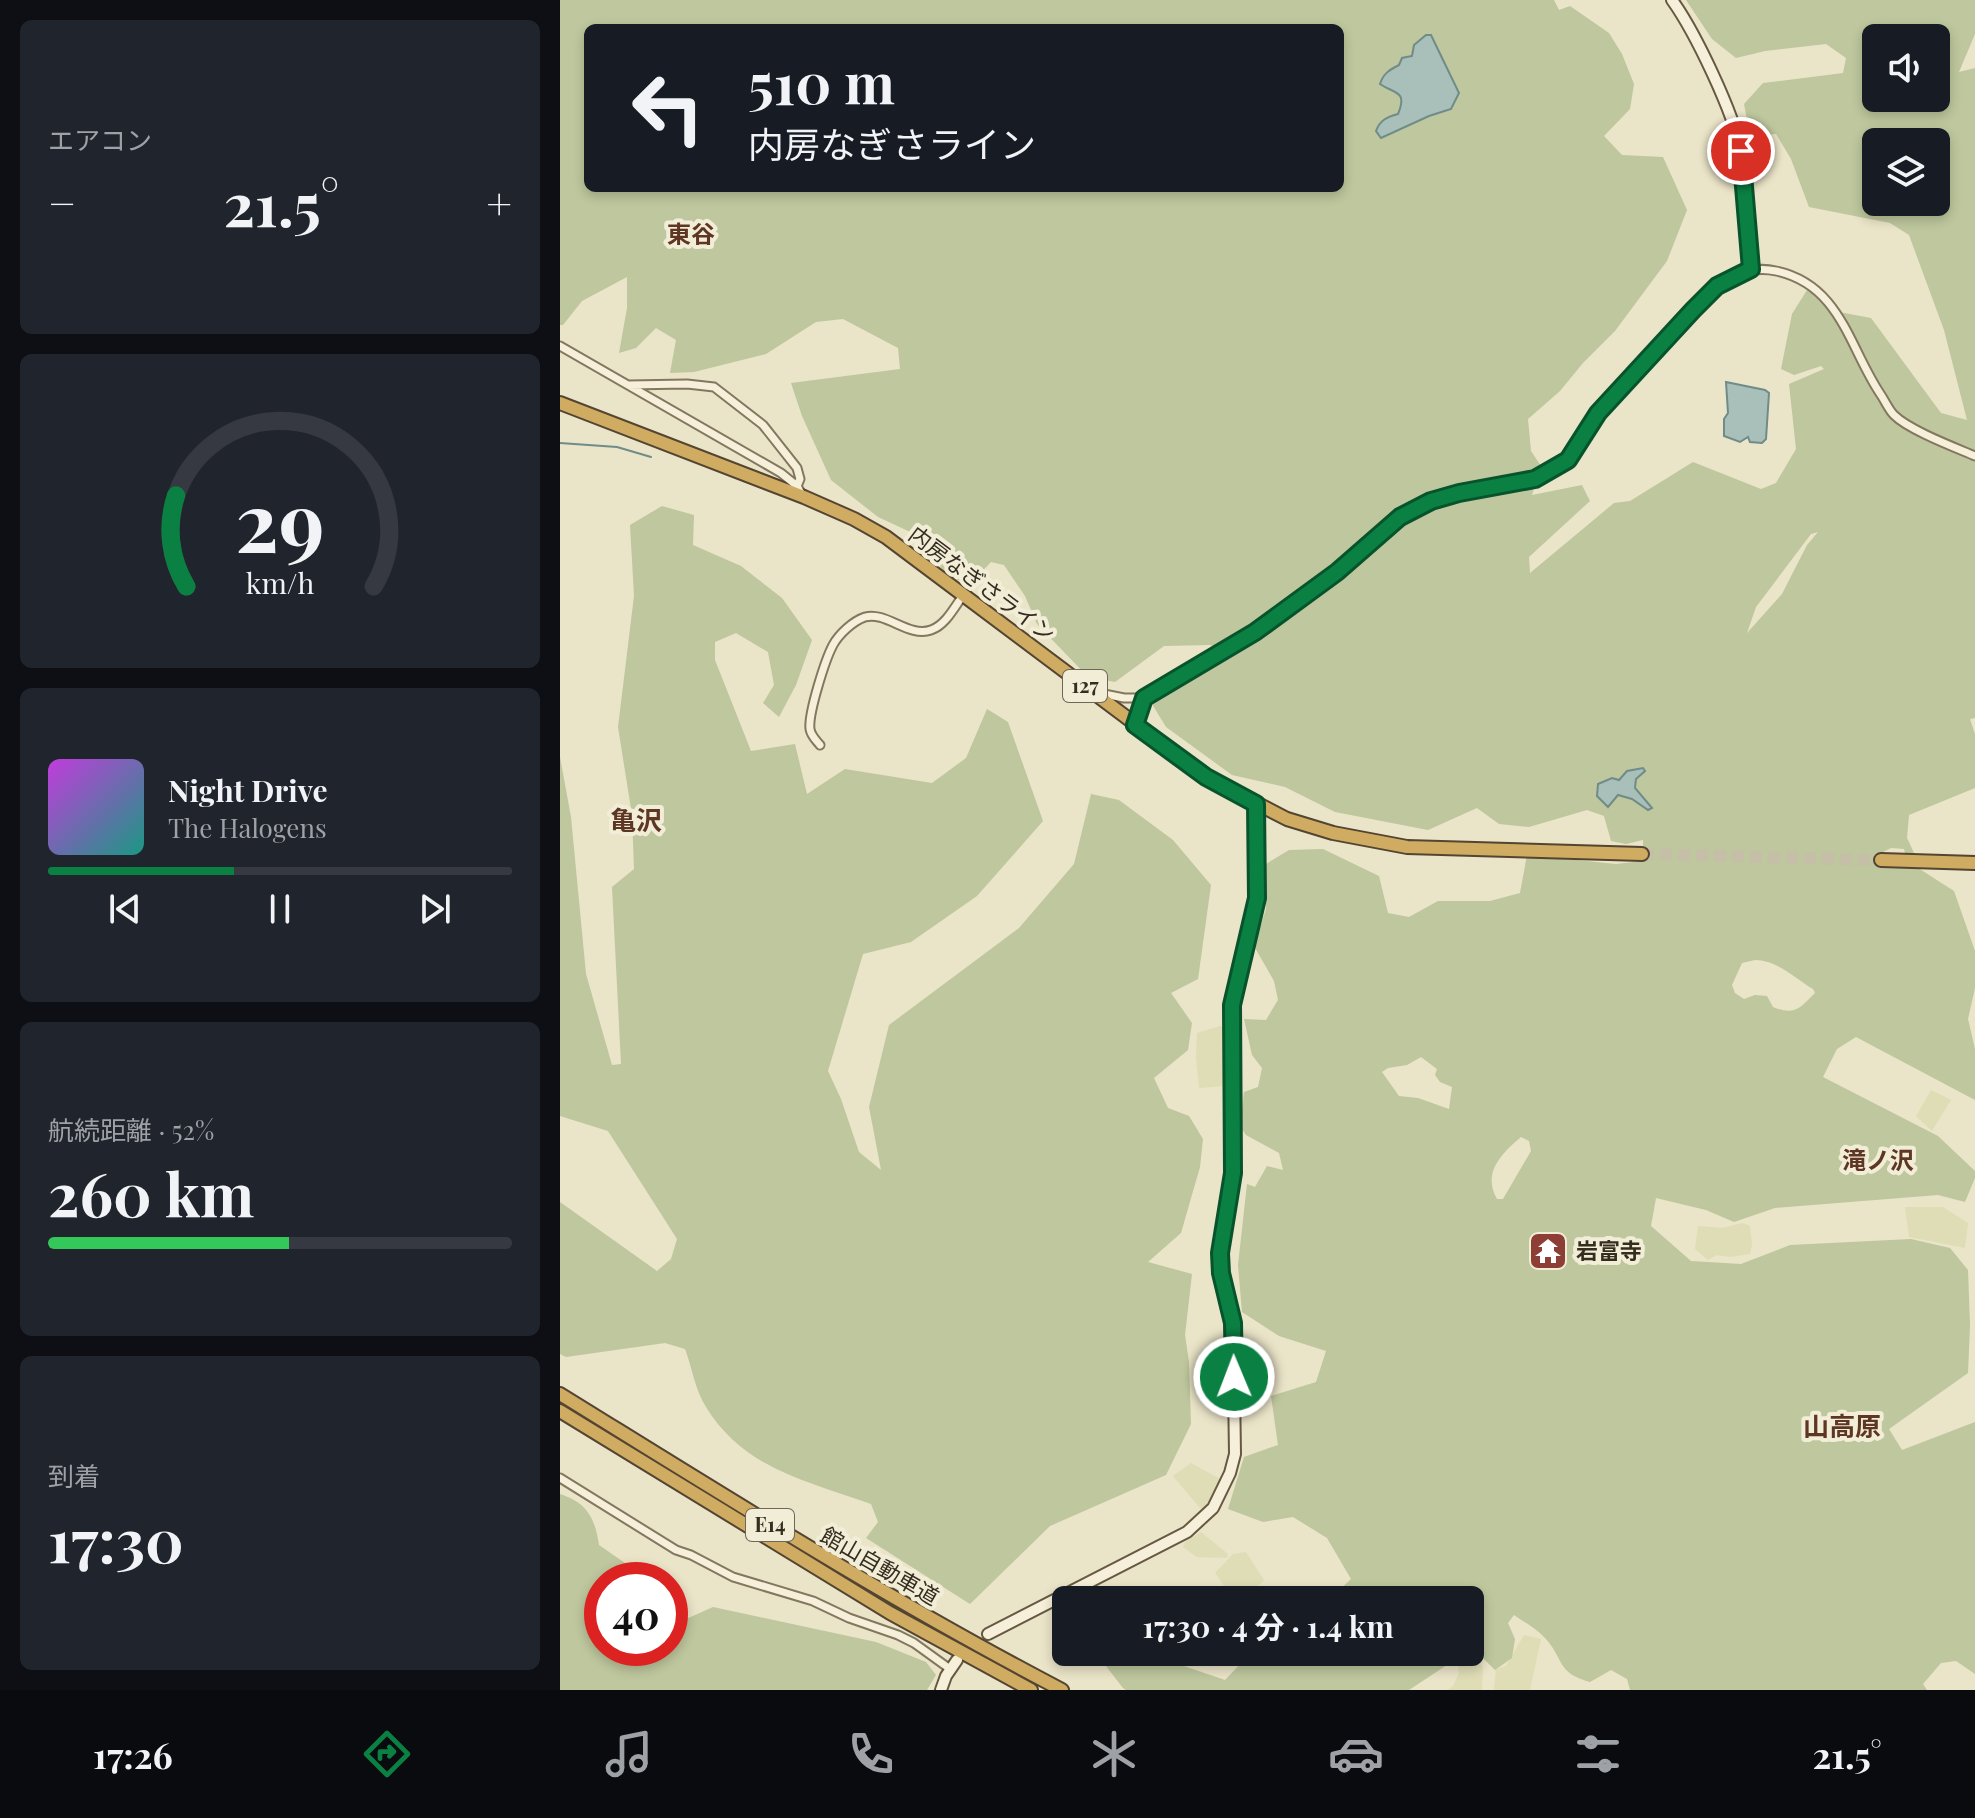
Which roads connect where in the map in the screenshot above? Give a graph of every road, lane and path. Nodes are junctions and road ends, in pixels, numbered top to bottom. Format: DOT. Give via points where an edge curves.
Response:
graph roads {
  1 [pos="1672,0"];
  2 [pos="1751,269"];
  3 [pos="560,346"];
  4 [pos="626,385"];
  5 [pos="560,403"];
  6 [pos="1975,456"];
  7 [pos="800,491"];
  8 [pos="964,594"];
  9 [pos="1091,690"];
  10 [pos="1144,698"];
  11 [pos="1135,725"];
  12 [pos="820,745"];
  13 [pos="1256,804"];
  14 [pos="1642,854"];
  15 [pos="1881,860"];
  16 [pos="1975,863"];
  17 [pos="560,1394"];
  18 [pos="560,1411"];
  19 [pos="560,1478"];
  20 [pos="988,1634"];
  21 [pos="954,1664"];
  22 [pos="941,1690"];
  23 [pos="1031,1690"];
  24 [pos="1062,1690"];
  1 -- 2 [label="street" via="1736,130"];
  2 -- 6 [label="street" via="1775,270 1809,284 1828,300 1866,374 1895,416"];
  2 -- 10 [label="street" via="1717,286 1693,310 1598,413 1568,460 1535,479 1459,493 1400,517 1255,632"];
  3 -- 4 [label="street"];
  4 -- 7 [label="street" via="758,460"];
  4 -- 7 [label="street" via="714,387 763,425 797,468"];
  5 -- 7 [label="highway, 内房なぎさライン / 127"];
  7 -- 8 [label="highway, 内房なぎさライン / 127" via="886,537"];
  8 -- 9 [label="highway, 内房なぎさライン / 127"];
  8 -- 12 [label="street" via="944,622 928,632 873,616 841,634 832,646 812,708 810,730"];
  9 -- 10 [label="street"];
  9 -- 11 [label="highway, 内房なぎさライン / 127"];
  10 -- 11 [label="street"];
  11 -- 13 [label="highway, 内房なぎさライン / 127" via="1206,777"];
  13 -- 14 [label="highway, 内房なぎさライン / 127" via="1333,833 1407,847"];
  13 -- 20 [label="street" via="1257,898 1232,1005 1233,1173 1220,1253 1233,1323 1235,1437 1230,1473 1213,1508 1187,1532"];
  15 -- 16 [label="highway"];
  17 -- 24 [label="highway, 館山自動車道 / E14" via="824,1558"];
  18 -- 23 [label="highway, 館山自動車道 / E14" via="890,1613"];
  19 -- 21 [label="street" via="676,1550 733,1577 813,1601"];
  21 -- 22 [label="street"];
}
